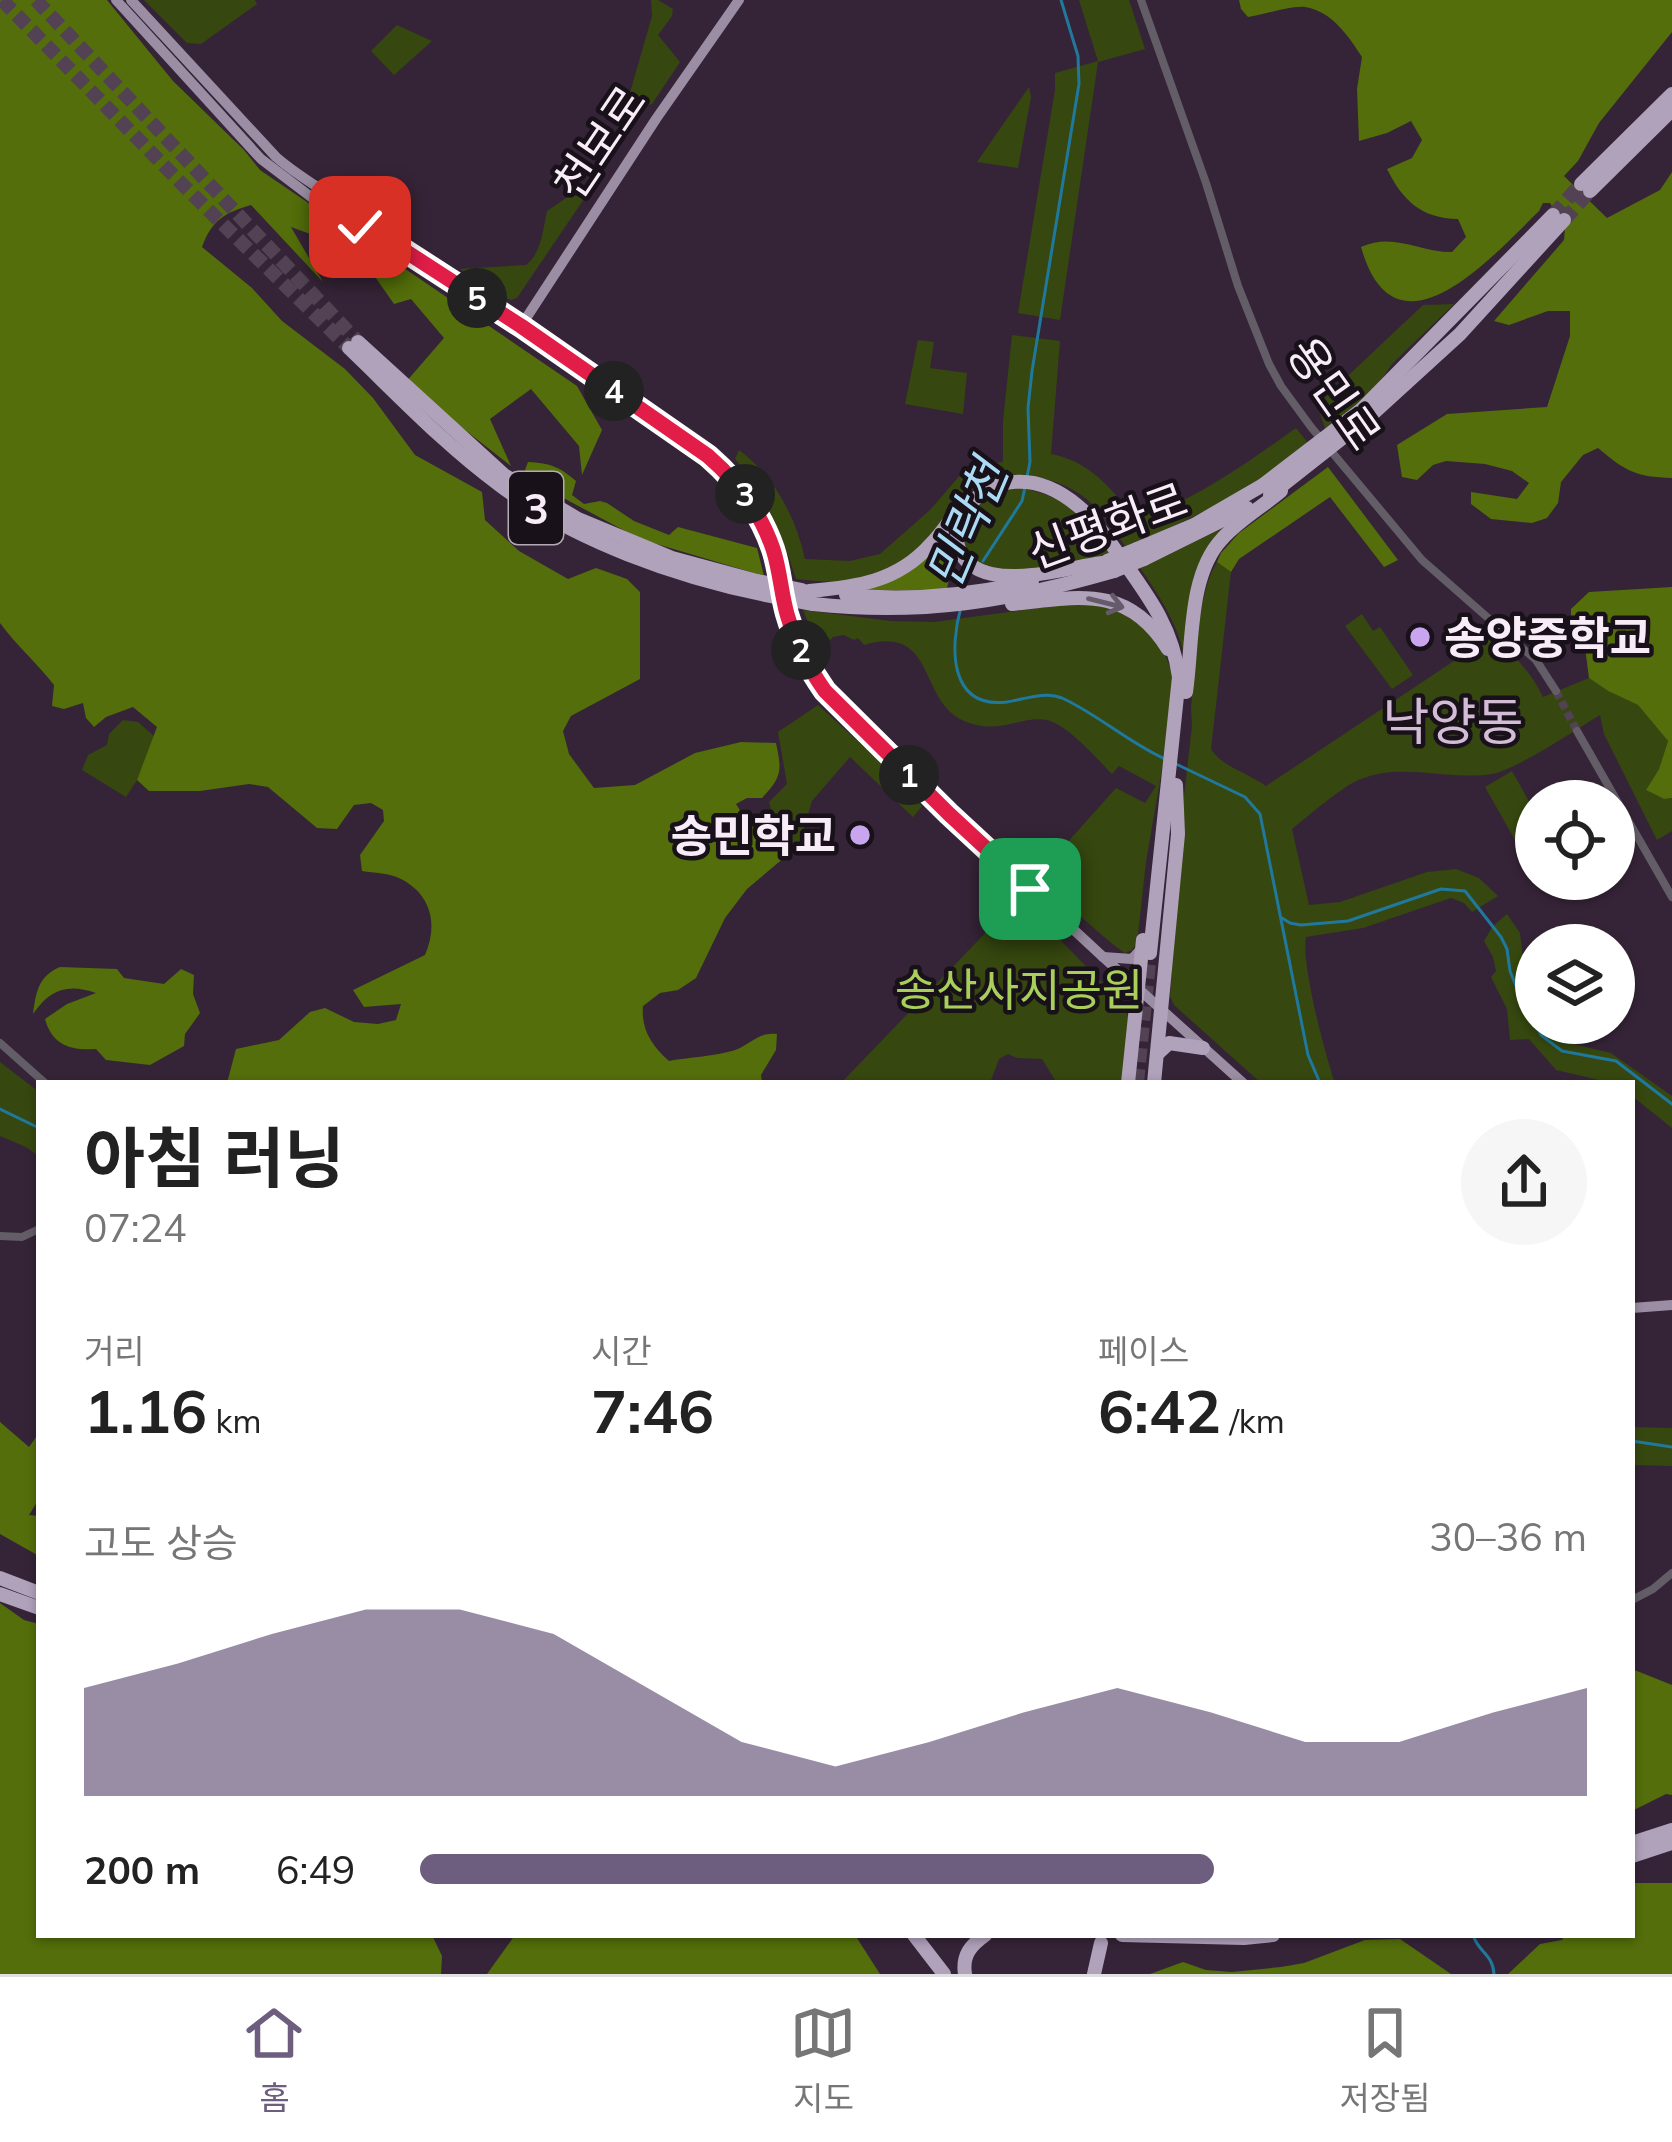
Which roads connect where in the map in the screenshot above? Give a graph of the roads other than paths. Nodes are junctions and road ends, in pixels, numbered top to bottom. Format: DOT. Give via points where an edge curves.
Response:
graph roads {
  1 [pos="116,0"];
  2 [pos="131,0"];
  3 [pos="739,0"];
  4 [pos="1142,0"];
  5 [pos="1672,94"];
  6 [pos="1672,110"];
  7 [pos="1558,217"];
  8 [pos="385,238"];
  9 [pos="521,326"];
  10 [pos="1366,413"];
  11 [pos="1007,480"];
  12 [pos="1269,493"];
  13 [pos="1107,565"];
  14 [pos="992,593"];
  15 [pos="808,595"];
  16 [pos="916,603"];
  17 [pos="1556,691"];
  18 [pos="1180,708"];
  19 [pos="1576,731"];
  20 [pos="1672,897"];
  21 [pos="1154,953"];
  22 [pos="1102,956"];
  23 [pos="1138,989"];
  24 [pos="1162,1011"];
  25 [pos="0,1043"];
  26 [pos="1203,1048"];
  27 [pos="1157,1054"];
  28 [pos="42,1080"];
  29 [pos="1128,1080"];
  30 [pos="1154,1080"];
  31 [pos="1240,1080"];
  32 [pos="36,1230"];
  33 [pos="0,1236"];
  34 [pos="1672,1305"];
  35 [pos="1635,1308"];
  36 [pos="1672,1573"];
  37 [pos="0,1578"];
  38 [pos="36,1592"];
  39 [pos="0,1594"];
  40 [pos="1635,1598"];
  41 [pos="36,1607"];
  42 [pos="1672,1830"];
  43 [pos="1635,1842"];
  44 [pos="1672,1843"];
  45 [pos="1635,1855"];
  46 [pos="916,1938"];
  47 [pos="980,1938"];
  48 [pos="1098,1944"];
  49 [pos="944,1974"];
  50 [pos="965,1974"];
  51 [pos="1090,1974"];
  1 -- 8 [label="main road" via="261,159"];
  2 -- 8 [label="main road" via="264,146"];
  3 -- 9 [label="main road, 천보로"];
  4 -- 17 [label="street, 용민로" via="1238,286 1281,386 1422,560 1536,660"];
  5 -- 6 [label="highway" via="1586,187"];
  7 -- 10 [label="highway, 신평화로 / 3"];
  8 -- 9 [label="main road"];
  9 -- 22 [label="main road" via="728,474 764,526 795,638 825,691"];
  10 -- 12 [label="highway, 신평화로 / 3, bridge"];
  10 -- 12 [label="highway, 신평화로 / 3, bridge"];
  11 -- 14 [label="highway" via="977,496 959,520 965,558"];
  11 -- 15 [label="highway" via="974,492 898,572"];
  11 -- 18 [label="highway" via="1065,491 1099,518 1180,644"];
  12 -- 13 [label="highway, 신평화로 / 3, bridge"];
  12 -- 18 [label="highway" via="1203,568"];
  13 -- 14 [label="highway, 신평화로 / 3"];
  13 -- 14 [label="highway" via="1029,574"];
  14 -- 16 [label="highway, 신평화로 / 3"];
  14 -- 16 [label="highway, 신평화로 / 3" via="954,606"];
  14 -- 18 [label="highway, one-way" via="1094,598 1137,613 1169,651"];
  15 -- 15 [label="highway, 신평화로 / 3, bridge" via="672,558 578,519 504,475 353,345 472,463 565,526 684,574 766,595"];
  15 -- 16 [label="highway, 신평화로 / 3" via="862,610"];
  18 -- 21 [label="highway"];
  19 -- 20 [label="street"];
  21 -- 22 [label="main road"];
  21 -- 23 [label="highway"];
  21 -- 24 [label="highway"];
  22 -- 23 [label="main road"];
  23 -- 24 [label="main road"];
  23 -- 29 [label="highway"];
  24 -- 26 [label="main road"];
  24 -- 27 [label="highway"];
  25 -- 28 [label="street"];
  26 -- 27 [label="highway" via="1169,1043"];
  26 -- 31 [label="main road"];
  27 -- 30 [label="highway"];
  32 -- 33 [label="street"];
  34 -- 35 [label="main road"];
  36 -- 40 [label="street"];
  37 -- 38 [label="highway"];
  39 -- 41 [label="highway"];
  42 -- 43 [label="highway"];
  44 -- 45 [label="highway"];
  46 -- 49 [label="highway"];
  47 -- 50 [label="highway" via="967,1952"];
  48 -- 51 [label="highway"];
}
